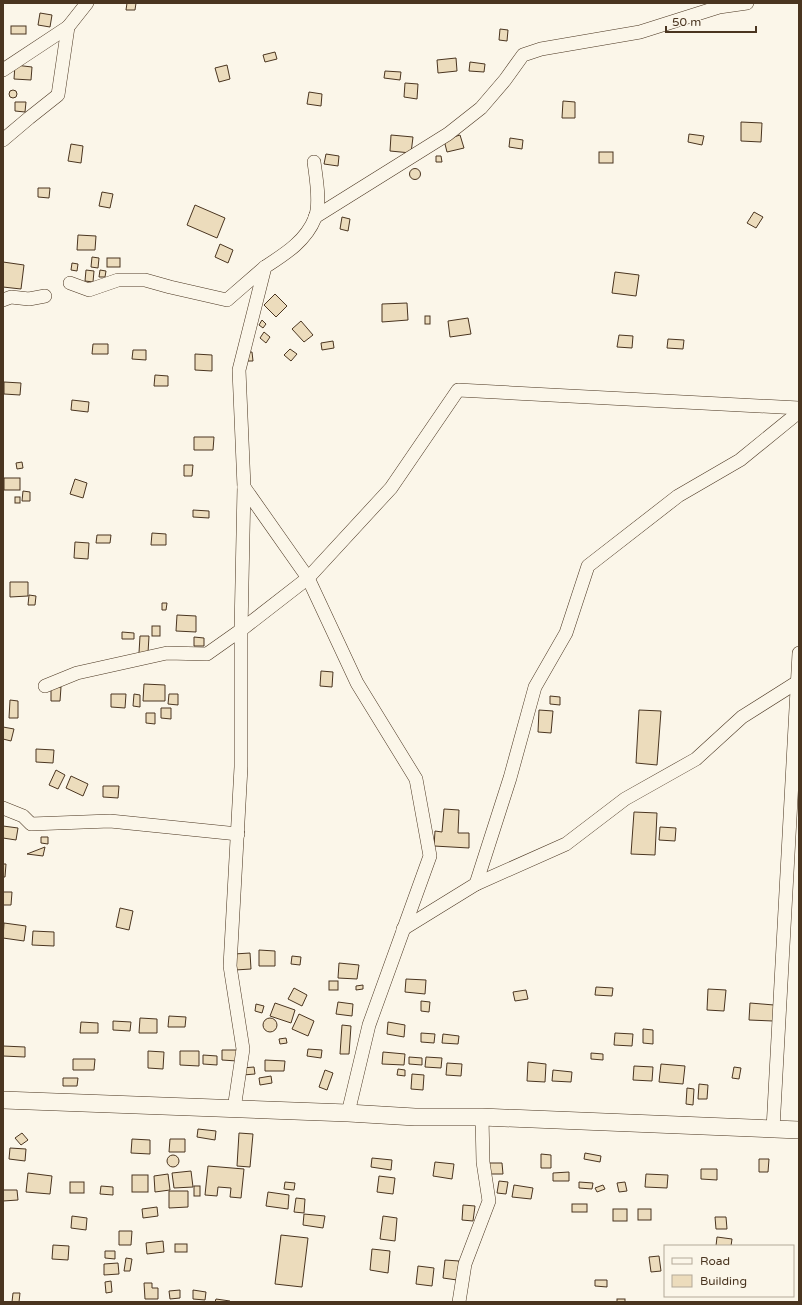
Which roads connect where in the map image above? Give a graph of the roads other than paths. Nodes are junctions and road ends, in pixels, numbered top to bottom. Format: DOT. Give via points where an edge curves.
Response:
graph roads {
  1 [pos="87,3"];
  2 [pos="747,3"];
  3 [pos="68,27"];
  4 [pos="3,70"];
  5 [pos="3,140"];
  6 [pos="314,162"];
  7 [pos="316,217"];
  8 [pos="265,267"];
  9 [pos="70,283"];
  10 [pos="45,296"];
  11 [pos="3,300"];
  12 [pos="799,408"];
  13 [pos="799,412"];
  14 [pos="244,487"];
  15 [pos="308,578"];
  16 [pos="241,630"];
  17 [pos="799,653"];
  18 [pos="799,680"];
  19 [pos="45,686"];
  20 [pos="3,808"];
  21 [pos="238,834"];
  22 [pos="476,884"];
  23 [pos="404,929"];
  24 [pos="3,1100"];
  25 [pos="234,1109"];
  26 [pos="348,1113"];
  27 [pos="482,1116"];
  28 [pos="773,1129"];
  29 [pos="799,1130"];
  30 [pos="459,1302"];
  1 -- 3 [label="street"];
  2 -- 7 [label="street" via="719,7 640,32 523,55 481,108 448,134"];
  3 -- 4 [label="street"];
  3 -- 5 [label="street" via="58,95"];
  6 -- 7 [label="street" via="318,195"];
  7 -- 8 [label="street" via="303,238"];
  8 -- 9 [label="street" via="227,300 145,280 118,280 89,290"];
  8 -- 14 [label="street" via="239,370"];
  10 -- 11 [label="street" via="29,299 11,297"];
  12 -- 15 [label="street" via="458,390 391,488"];
  13 -- 22 [label="street" via="740,460 678,496 588,566 566,633 535,687 510,778"];
  14 -- 15 [label="street"];
  14 -- 16 [label="street"];
  15 -- 16 [label="street"];
  15 -- 23 [label="street" via="357,683 416,779 430,856"];
  16 -- 19 [label="street" via="207,654 167,653 77,674"];
  16 -- 21 [label="street" via="241,767"];
  17 -- 18 [label="street"];
  18 -- 22 [label="street" via="742,717 696,759 625,799 566,844"];
  18 -- 28 [label="street"];
  20 -- 21 [label="street" via="23,816 31,824 110,821"];
  21 -- 25 [label="street" via="230,966 243,1049"];
  22 -- 23 [label="street"];
  23 -- 26 [label="street" via="369,1025"];
  24 -- 25 [label="main road"];
  25 -- 26 [label="main road"];
  26 -- 27 [label="main road" via="415,1117"];
  27 -- 28 [label="main road"];
  27 -- 30 [label="street" via="483,1162 489,1201 465,1264"];
  28 -- 29 [label="main road"];
}
